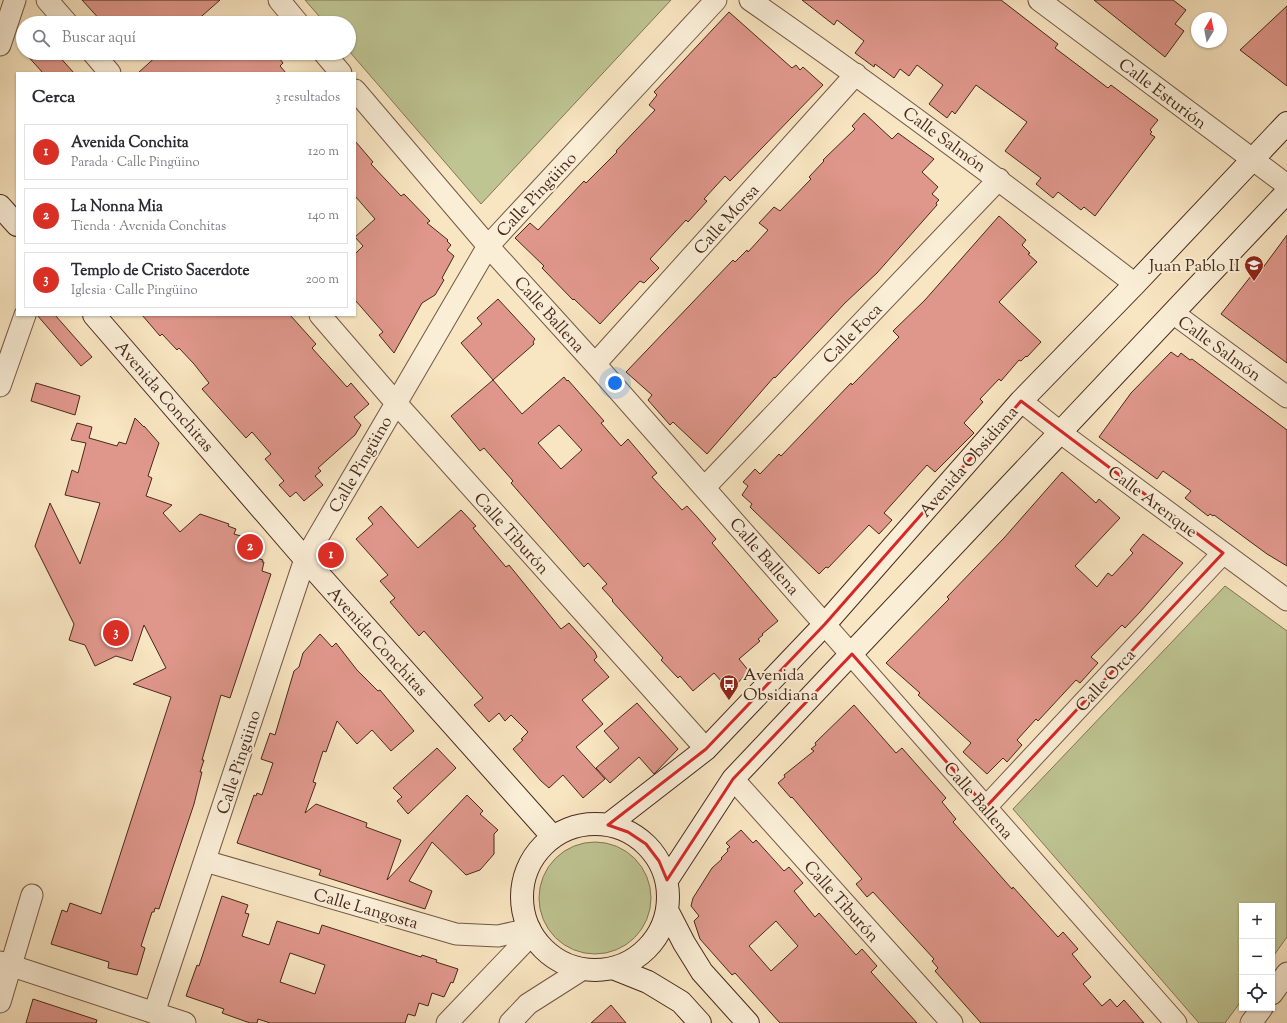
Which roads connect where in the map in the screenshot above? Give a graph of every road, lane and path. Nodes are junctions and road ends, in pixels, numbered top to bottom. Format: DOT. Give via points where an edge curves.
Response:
graph roads {
  1 [pos="15,0"];
  2 [pos="47,0"];
  3 [pos="279,0"];
  4 [pos="716,0"];
  5 [pos="750,0"];
  6 [pos="1039,0"];
  7 [pos="61,16"];
  8 [pos="292,16"];
  9 [pos="0,45"];
  10 [pos="99,60"];
  11 [pos="330,60"];
  12 [pos="109,72"];
  13 [pos="340,72"];
  14 [pos="856,74"];
  15 [pos="356,91"];
  16 [pos="1287,123"];
  17 [pos="1253,160"];
  18 [pos="999,179"];
  19 [pos="1287,185"];
  20 [pos="1287,192"];
  21 [pos="0,206"];
  22 [pos="16,224"];
  23 [pos="488,246"];
  24 [pos="1135,284"];
  25 [pos="1173,313"];
  26 [pos="25,316"];
  27 [pos="95,316"];
  28 [pos="321,316"];
  29 [pos="595,364"];
  30 [pos="0,386"];
  31 [pos="1287,396"];
  32 [pos="1021,400"];
  33 [pos="396,403"];
  34 [pos="1061,432"];
  35 [pos="705,487"];
  36 [pos="1223,553"];
  37 [pos="305,559"];
  38 [pos="1287,600"];
  39 [pos="825,624"];
  40 [pos="852,654"];
  41 [pos="706,749"];
  42 [pos="733,779"];
  43 [pos="986,807"];
  44 [pos="608,825"];
  45 [pos="553,837"];
  46 [pos="205,862"];
  47 [pos="667,880"];
  48 [pos="32,895"];
  49 [pos="668,910"];
  50 [pos="531,932"];
  51 [pos="6,964"];
  52 [pos="613,968"];
  53 [pos="583,969"];
  54 [pos="1287,973"];
  55 [pos="1275,990"];
  56 [pos="0,1002"];
  57 [pos="1260,1011"];
  58 [pos="154,1013"];
  59 [pos="185,1023"];
  60 [pos="448,1023"];
  61 [pos="510,1023"];
  62 [pos="700,1023"];
  63 [pos="748,1023"];
  64 [pos="952,1023"];
  65 [pos="1176,1023"];
  66 [pos="1251,1023"];
  1 -- 9 [label="street"];
  2 -- 7 [label="street"];
  3 -- 8 [label="street"];
  4 -- 23 [label="street, Calle Pingüino"];
  5 -- 14 [label="street, Calle Salmón"];
  6 -- 17 [label="street, Calle Esturión"];
  10 -- 12 [label="street"];
  11 -- 13 [label="street"];
  14 -- 18 [label="street, Calle Salmón"];
  14 -- 29 [label="street, Calle Morsa"];
  15 -- 23 [label="street, Calle Ballena"];
  16 -- 17 [label="street, Avenida Obsidiana"];
  17 -- 19 [label="street, Calle Esturión"];
  17 -- 24 [label="street, Avenida Obsidiana"];
  18 -- 24 [label="street, Calle Salmón"];
  18 -- 35 [label="street, Calle Foca"];
  20 -- 25 [label="street"];
  21 -- 22 [label="street"];
  23 -- 29 [label="street, Calle Ballena"];
  23 -- 33 [label="street, Calle Pingüino"];
  24 -- 32 [label="street, Avenida Obsidiana"];
  25 -- 31 [label="street, Calle Salmón"];
  25 -- 34 [label="street"];
  26 -- 30 [label="street"];
  27 -- 37 [label="street, Avenida Conchitas"];
  28 -- 33 [label="street, Calle Tiburón"];
  29 -- 35 [label="street, Calle Ballena"];
  32 -- 34 [label="street, Calle Arenque"];
  32 -- 39 [label="street, Avenida Obsidiana"];
  33 -- 37 [label="street, Calle Pingüino"];
  33 -- 41 [label="street, Calle Tiburón"];
  34 -- 36 [label="street, Calle Arenque"];
  34 -- 40 [label="street"];
  35 -- 39 [label="street, Calle Ballena"];
  36 -- 38 [label="street, Calle Arenque"];
  36 -- 43 [label="street, Calle Orca"];
  37 -- 45 [label="street, Avenida Conchitas"];
  37 -- 46 [label="street, Calle Pingüino"];
  39 -- 40 [label="street, Calle Ballena"];
  39 -- 41 [label="street, Avenida Obsidiana"];
  40 -- 42 [label="street"];
  40 -- 43 [label="street, Calle Ballena"];
  41 -- 44 [label="street, Avenida Obsidiana"];
  42 -- 47 [label="street"];
  42 -- 64 [label="street, Calle Tiburón"];
  43 -- 65 [label="street, Calle Ballena"];
  44 -- 45 [label="street" via="570,829"];
  44 -- 47 [label="street" via="628,832 646,844 659,861"];
  45 -- 50 [label="street" via="538,852 528,869 522,889 523,910"];
  46 -- 50 [label="street, Calle Langosta" via="456,934 498,936"];
  46 -- 58 [label="street, Calle Pingüino"];
  47 -- 49 [label="street"];
  48 -- 51 [label="street"];
  49 -- 52 [label="street" via="657,936 638,956"];
  49 -- 63 [label="street" via="702,972"];
  50 -- 53 [label="street" via="546,951 563,962"];
  50 -- 60 [label="street"];
  51 -- 56 [label="street"];
  51 -- 58 [label="street"];
  52 -- 53 [label="street"];
  52 -- 62 [label="street" via="648,982 681,1002"];
  53 -- 61 [label="street" via="528,1004"];
  54 -- 55 [label="street"];
  57 -- 66 [label="street"];
  58 -- 59 [label="street"];
}
